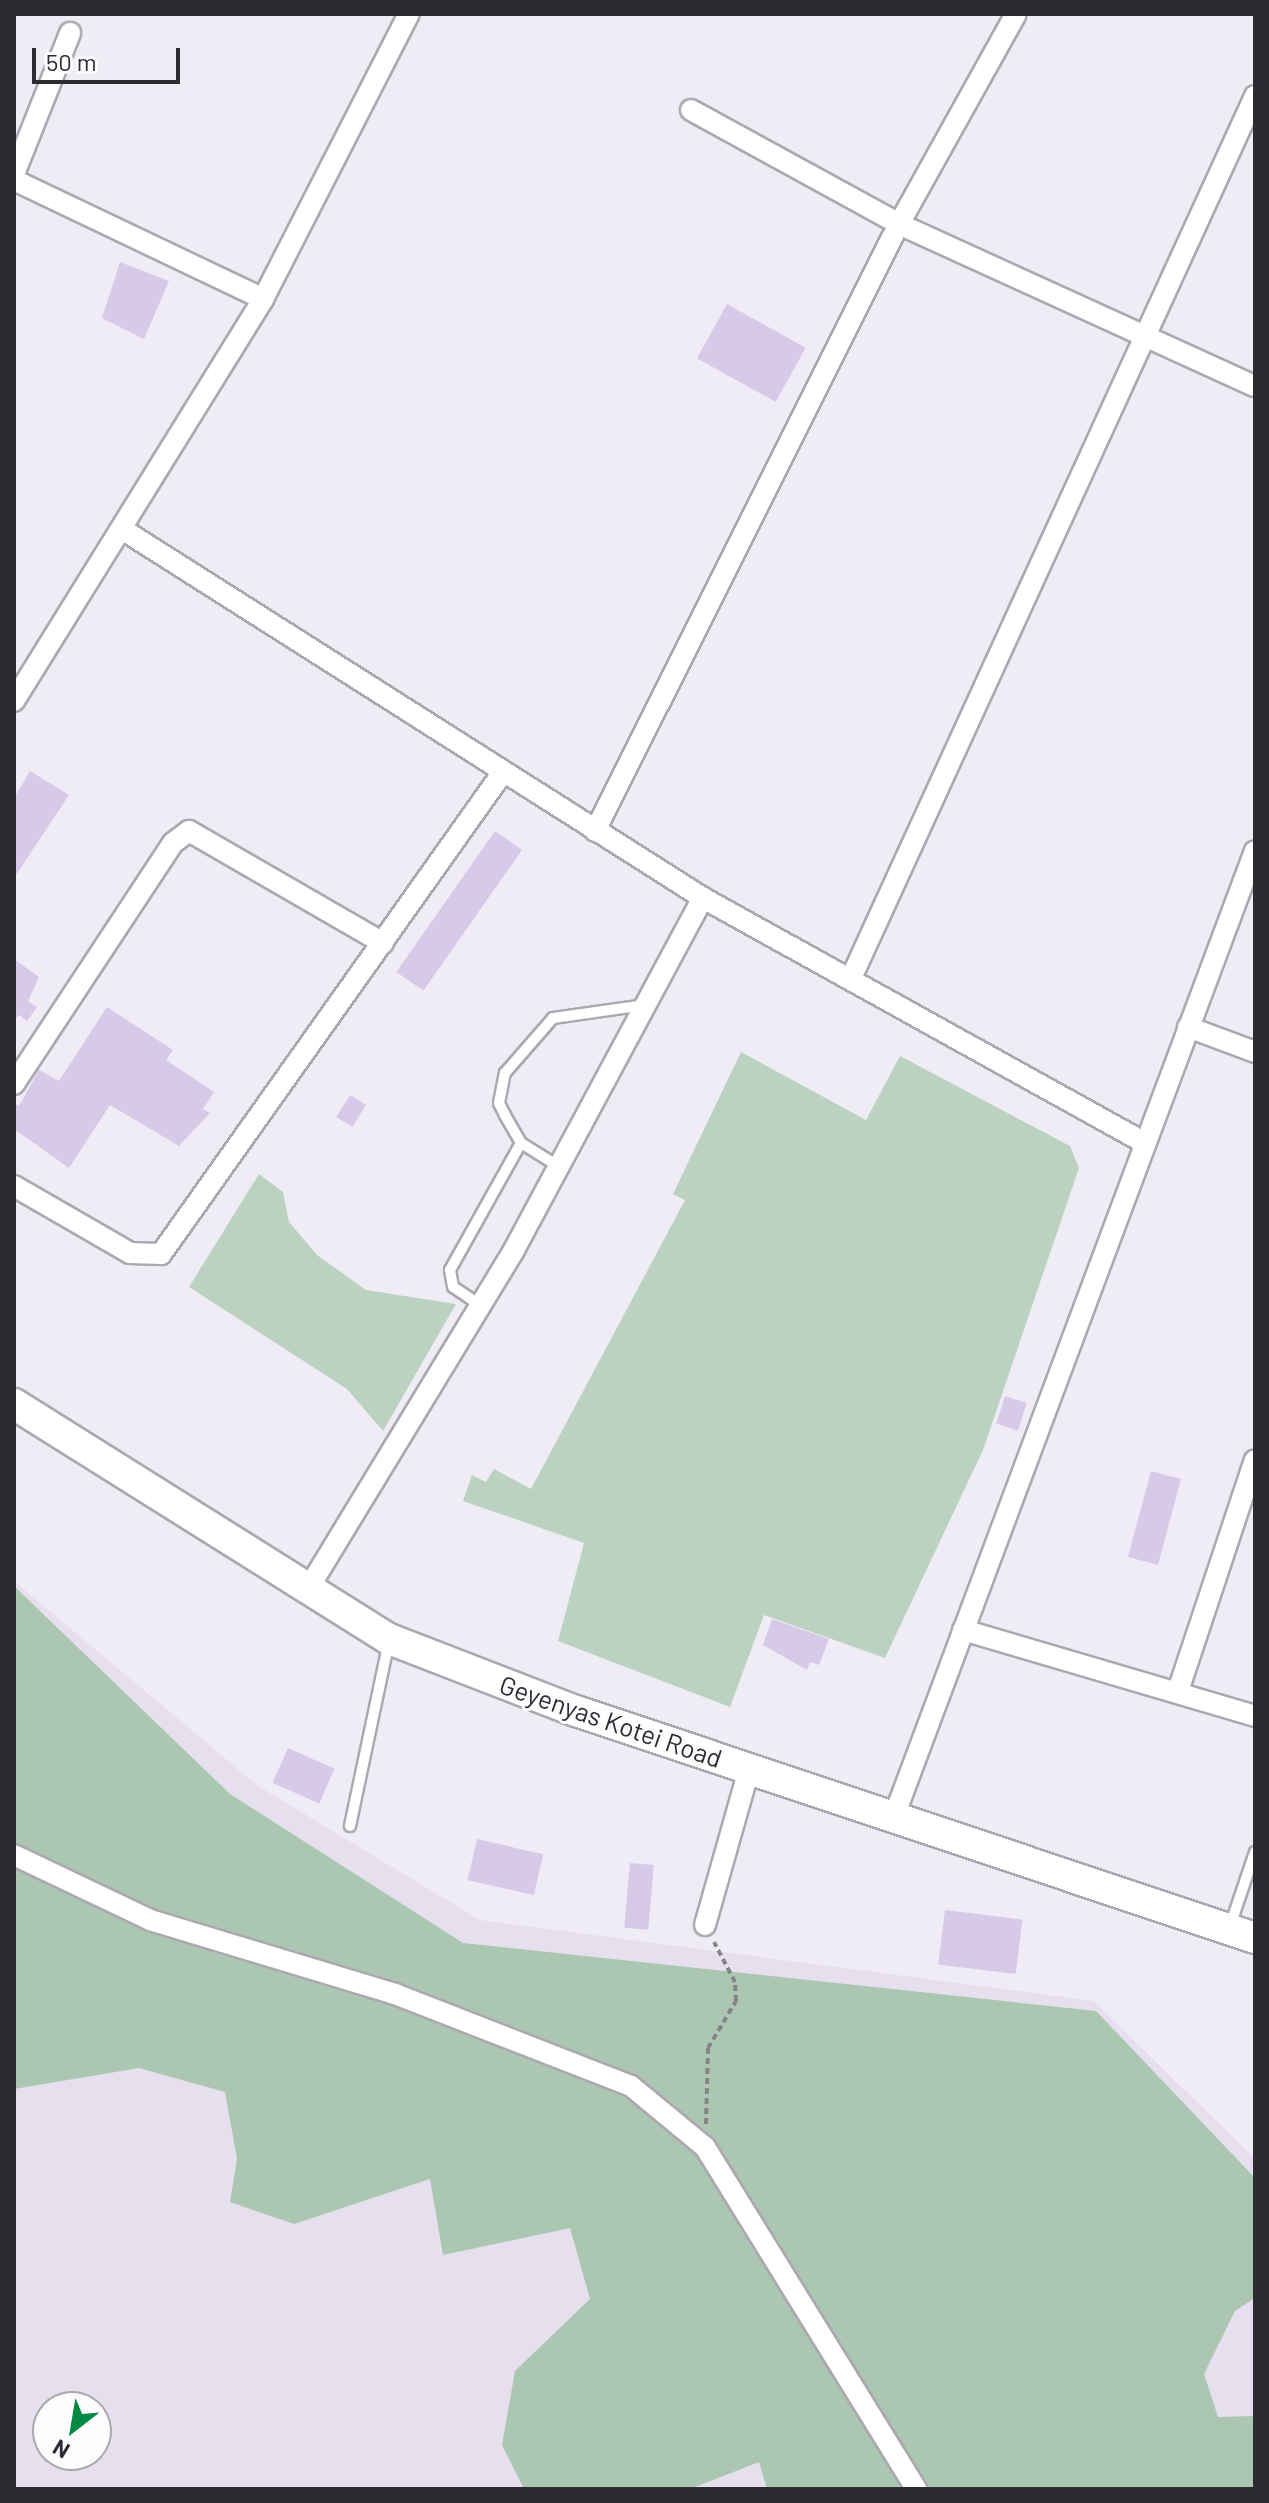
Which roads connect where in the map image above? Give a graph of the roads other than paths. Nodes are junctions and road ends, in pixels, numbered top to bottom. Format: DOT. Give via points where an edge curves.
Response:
graph roads {
  1 [pos="409,14"];
  2 [pos="1016,14"];
  3 [pos="70,33"];
  4 [pos="1255,96"];
  5 [pos="691,110"];
  6 [pos="14,177"];
  7 [pos="899,224"];
  8 [pos="263,299"];
  9 [pos="1141,340"];
  10 [pos="1255,386"];
  11 [pos="125,531"];
  12 [pos="14,701"];
  13 [pos="503,772"];
  14 [pos="595,831"];
  15 [pos="1255,851"];
  16 [pos="703,898"];
  17 [pos="383,943"];
  18 [pos="852,976"];
  19 [pos="646,1005"];
  20 [pos="1188,1027"];
  21 [pos="1255,1052"];
  22 [pos="14,1084"];
  23 [pos="521,1143"];
  24 [pos="1145,1143"];
  25 [pos="558,1166"];
  26 [pos="14,1186"];
  27 [pos="480,1305"];
  28 [pos="14,1404"];
  29 [pos="1255,1460"];
  30 [pos="1250,1490"];
  31 [pos="308,1589"];
  32 [pos="963,1630"];
  33 [pos="389,1639"];
  34 [pos="1178,1691"];
  35 [pos="1255,1716"];
  36 [pos="749,1770"];
  37 [pos="893,1819"];
  38 [pos="350,1826"];
  39 [pos="1255,1852"];
  40 [pos="14,1855"];
  41 [pos="705,1925"];
  42 [pos="1242,1934"];
  43 [pos="916,2489"];
  1 -- 8 [label="street"];
  2 -- 7 [label="street"];
  3 -- 6 [label="street"];
  4 -- 9 [label="street"];
  5 -- 7 [label="street"];
  6 -- 8 [label="street"];
  7 -- 9 [label="street"];
  7 -- 14 [label="street"];
  8 -- 11 [label="street"];
  9 -- 10 [label="street"];
  9 -- 18 [label="street"];
  11 -- 12 [label="street"];
  11 -- 13 [label="street"];
  13 -- 14 [label="street"];
  13 -- 17 [label="street"];
  14 -- 16 [label="street"];
  15 -- 20 [label="street"];
  16 -- 18 [label="street"];
  16 -- 19 [label="street"];
  17 -- 22 [label="street" via="189,831 173,843"];
  17 -- 26 [label="street" via="161,1254 130,1253"];
  18 -- 24 [label="street"];
  19 -- 23 [label="lane" via="544,1024 500,1088 499,1103"];
  19 -- 25 [label="street"];
  20 -- 21 [label="street"];
  20 -- 24 [label="street"];
  23 -- 25 [label="lane"];
  23 -- 27 [label="lane" via="450,1270 453,1287"];
  24 -- 32 [label="street"];
  25 -- 27 [label="street"];
  27 -- 31 [label="street"];
  28 -- 31 [label="street, Geyenyas Kotei Road"];
  29 -- 30 [label="street"];
  30 -- 34 [label="street"];
  31 -- 33 [label="street, Geyenyas Kotei Road"];
  32 -- 34 [label="street"];
  32 -- 37 [label="street"];
  33 -- 36 [label="street, Geyenyas Kotei Road"];
  33 -- 38 [label="lane"];
  34 -- 35 [label="street"];
  36 -- 37 [label="street, Geyenyas Kotei Road"];
  36 -- 41 [label="street"];
  37 -- 42 [label="street, Geyenyas Kotei Road"];
  39 -- 42 [label="lane"];
  40 -- 43 [label="street" via="150,1920 520,2038 631,2086 705,2147"];
}
